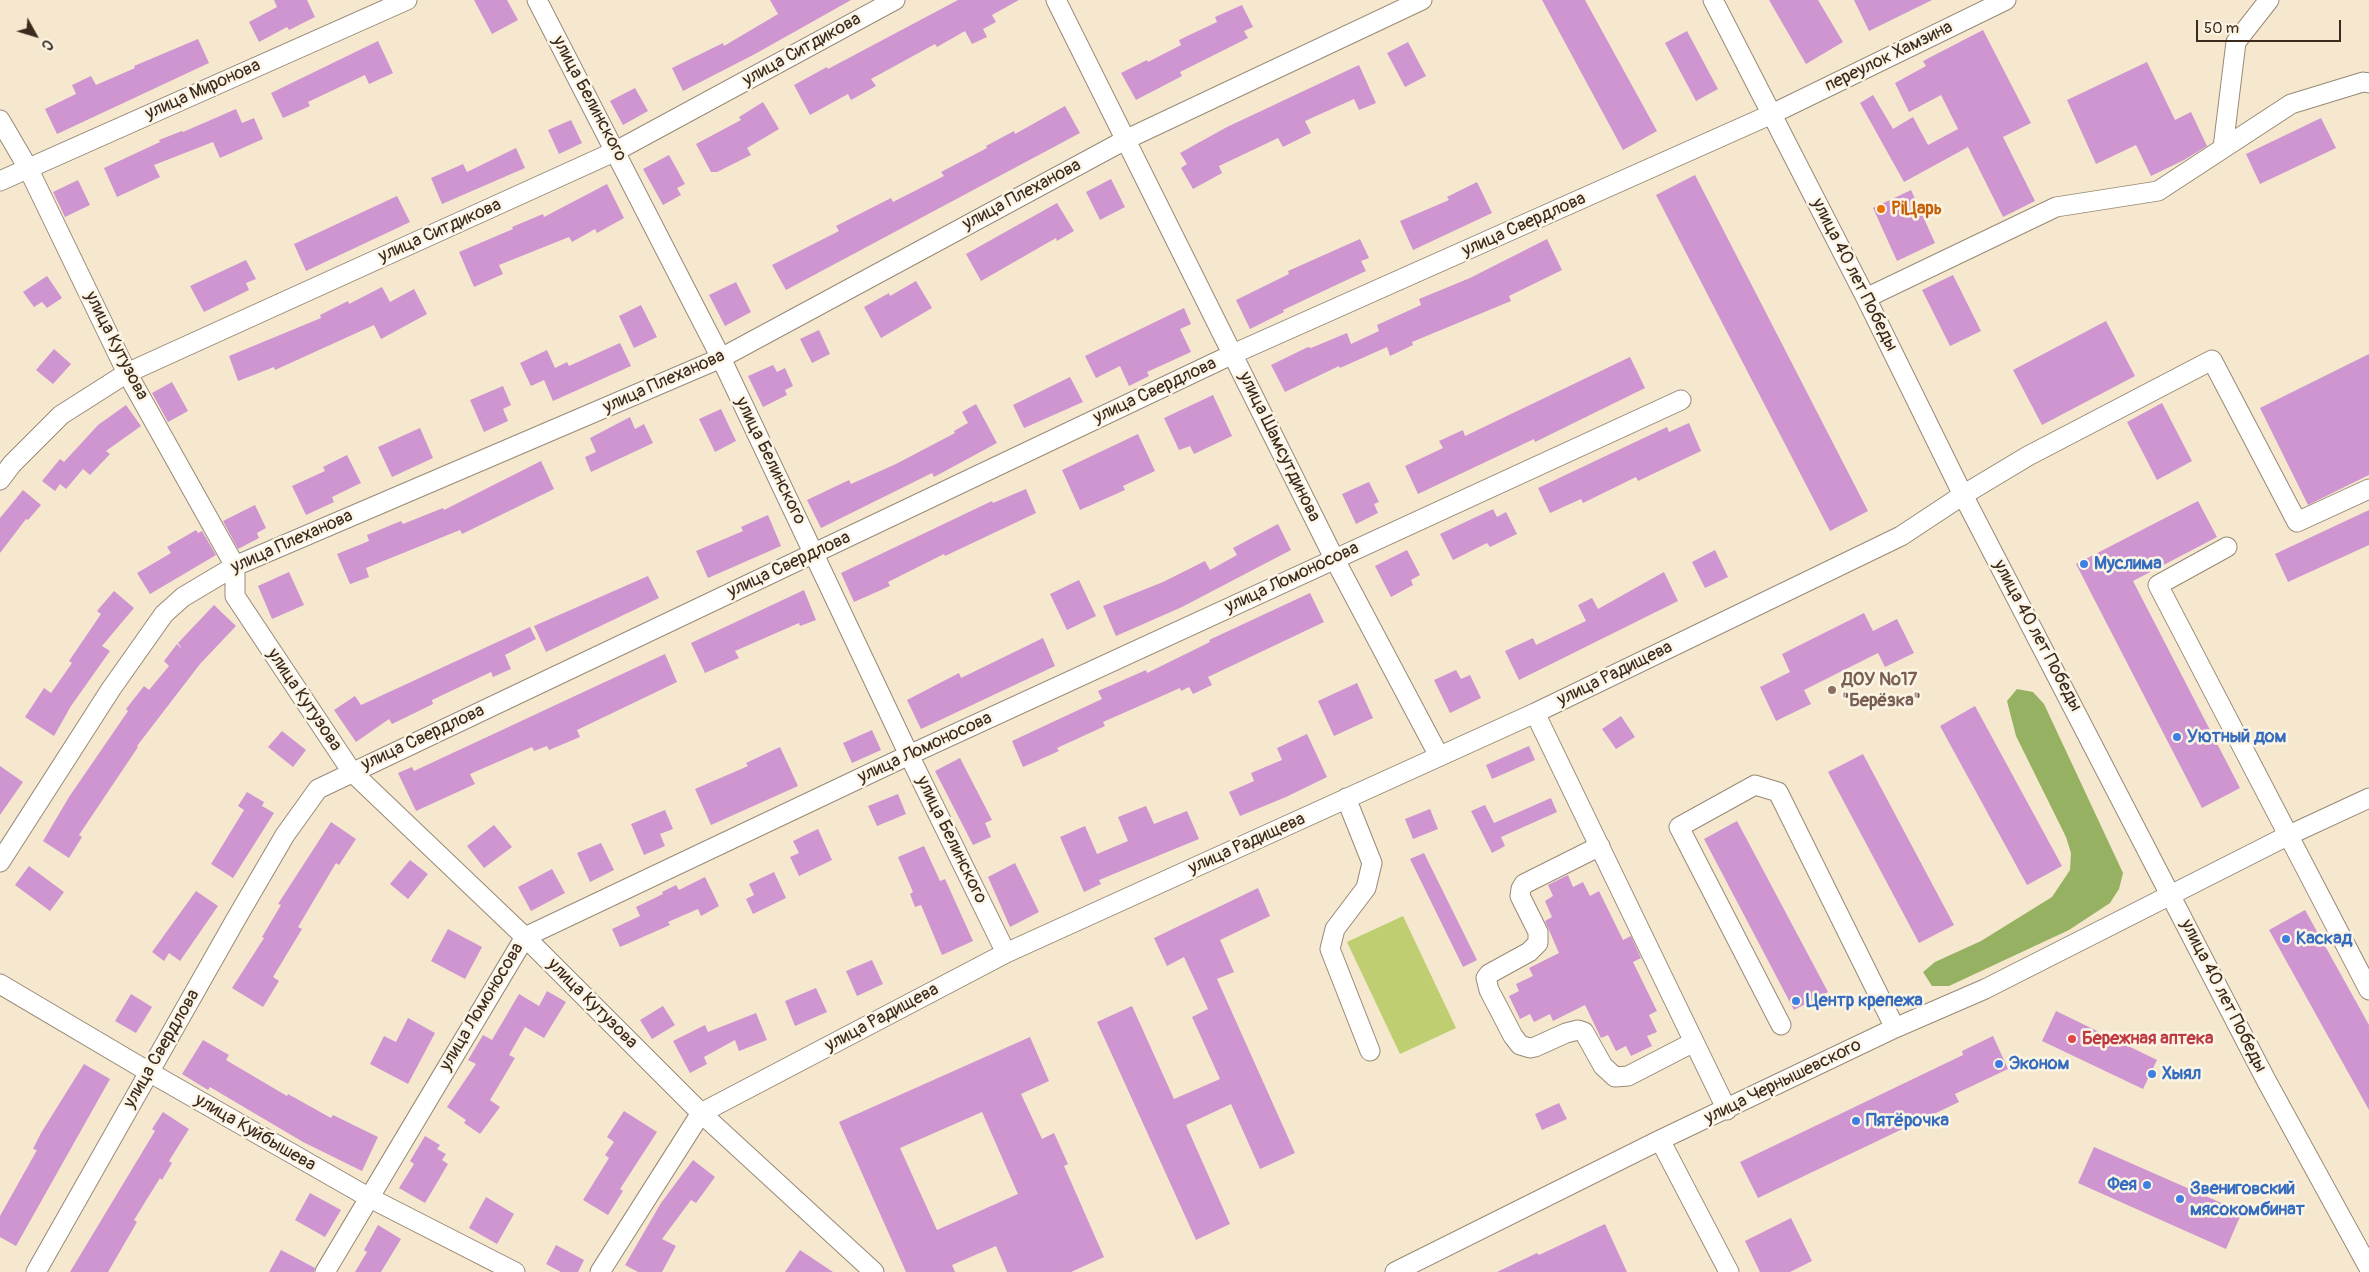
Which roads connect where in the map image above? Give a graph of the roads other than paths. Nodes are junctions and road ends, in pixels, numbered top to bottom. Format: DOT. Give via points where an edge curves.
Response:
graph roads {
  1 [pos="407,0"];
  2 [pos="537,0"];
  3 [pos="894,0"];
  4 [pos="1056,0"];
  5 [pos="1422,0"];
  6 [pos="1713,0"];
  7 [pos="2006,0"];
  8 [pos="2269,0"];
  9 [pos="2369,83"];
  10 [pos="1772,114"];
  11 [pos="0,120"];
  12 [pos="1127,139"];
  13 [pos="2223,148"];
  14 [pos="616,151"];
  15 [pos="28,168"];
  16 [pos="0,181"];
  17 [pos="1866,298"];
  18 [pos="1233,354"];
  19 [pos="721,358"];
  20 [pos="127,373"];
  21 [pos="1681,400"];
  22 [pos="0,480"];
  23 [pos="2369,489"];
  24 [pos="1962,494"];
  25 [pos="2226,547"];
  26 [pos="814,554"];
  27 [pos="1334,558"];
  28 [pos="235,566"];
  29 [pos="1535,713"];
  30 [pos="909,755"];
  31 [pos="1439,756"];
  32 [pos="352,772"];
  33 [pos="1346,798"];
  34 [pos="2369,798"];
  35 [pos="2287,836"];
  36 [pos="1600,846"];
  37 [pos="0,862"];
  38 [pos="2172,894"];
  39 [pos="524,937"];
  40 [pos="1006,953"];
  41 [pos="0,984"];
  42 [pos="2369,990"];
  43 [pos="1781,1024"];
  44 [pos="1895,1028"];
  45 [pos="1694,1042"];
  46 [pos="1370,1051"];
  47 [pos="149,1072"];
  48 [pos="1727,1110"];
  49 [pos="701,1113"];
  50 [pos="1660,1140"];
  51 [pos="368,1197"];
  52 [pos="2369,1268"];
  53 [pos="36,1272"];
  54 [pos="325,1272"];
  55 [pos="515,1272"];
  56 [pos="600,1272"];
  57 [pos="874,1272"];
  58 [pos="1395,1272"];
  59 [pos="1729,1272"];
  1 -- 15 [label="street, улица Миронова"];
  2 -- 14 [label="street, улица Белинского"];
  3 -- 14 [label="street, улица Ситдикова"];
  4 -- 12 [label="street, улица Шамсутдинова"];
  5 -- 12 [label="street, улица Плеханова"];
  6 -- 10 [label="street, улица 40 лет Победы"];
  7 -- 10 [label="street, переулок Хамзина"];
  8 -- 13 [label="street" via="2236,42"];
  9 -- 13 [label="street" via="2363,82 2290,104"];
  10 -- 17 [label="street, улица 40 лет Победы"];
  10 -- 18 [label="street, улица Свердлова"];
  11 -- 15 [label="street, улица Кутузова"];
  12 -- 18 [label="street, улица Шамсутдинова"];
  12 -- 19 [label="street, улица Плеханова"];
  13 -- 17 [label="street" via="2158,191 2056,207"];
  14 -- 19 [label="street, улица Белинского"];
  14 -- 20 [label="street, улица Ситдикова"];
  15 -- 16 [label="street, улица Миронова"];
  15 -- 20 [label="street, улица Кутузова"];
  17 -- 24 [label="street, улица 40 лет Победы"];
  18 -- 26 [label="street, улица Свердлова"];
  18 -- 27 [label="street, улица Шамсутдинова"];
  19 -- 26 [label="street, улица Белинского"];
  19 -- 28 [label="street, улица Плеханова"];
  20 -- 22 [label="street, улица Ситдикова" via="61,416"];
  20 -- 28 [label="street, улица Кутузова"];
  21 -- 27 [label="street, улица Ломоносова"];
  23 -- 24 [label="street, улица Радищева" via="2297,522 2212,360"];
  24 -- 29 [label="street, улица Радищева" via="1901,536"];
  24 -- 38 [label="street, улица 40 лет Победы"];
  25 -- 35 [label="street" via="2158,585"];
  26 -- 30 [label="street, улица Белинского"];
  26 -- 32 [label="street, улица Свердлова"];
  27 -- 30 [label="street, улица Ломоносова"];
  27 -- 31 [label="street, улица Шамсутдинова"];
  28 -- 32 [label="street, улица Кутузова" via="235,596"];
  28 -- 37 [label="street, улица Плеханова" via="183,597 164,614 111,689"];
  29 -- 31 [label="street, улица Радищева"];
  29 -- 36 [label="street"];
  30 -- 39 [label="street, улица Ломоносова"];
  30 -- 40 [label="street, улица Белинского"];
  31 -- 33 [label="street, улица Радищева"];
  32 -- 39 [label="street, улица Кутузова"];
  32 -- 47 [label="street, улица Свердлова" via="318,790 285,835"];
  33 -- 40 [label="street, улица Радищева"];
  33 -- 46 [label="street" via="1372,863 1366,888 1335,929 1330,949"];
  34 -- 35 [label="street, улица Чернышевского"];
  35 -- 38 [label="street, улица Чернышевского"];
  35 -- 42 [label="street"];
  36 -- 45 [label="street"];
  36 -- 45 [label="street" via="1524,884 1520,896 1538,932 1538,943 1529,952 1489,974 1486,978 1489,990 1512,1036 1520,1045 1530,1048 1566,1033 1584,1032 1602,1066 1615,1077 1628,1076"];
  38 -- 44 [label="street, улица Чернышевского" via="1985,989"];
  38 -- 52 [label="street, улица 40 лет Победы" via="2266,1080"];
  39 -- 49 [label="street, улица Кутузова"];
  39 -- 51 [label="street, улица Ломоносова"];
  40 -- 49 [label="street, улица Радищева"];
  41 -- 47 [label="street, улица Куйбышева"];
  43 -- 44 [label="street" via="1679,826 1755,785 1778,792"];
  44 -- 48 [label="street, улица Чернышевского"];
  45 -- 48 [label="street"];
  47 -- 51 [label="street, улица Куйбышева"];
  47 -- 53 [label="street, улица Свердлова"];
  48 -- 50 [label="street, улица Чернышевского"];
  49 -- 56 [label="street, улица Радищева"];
  49 -- 57 [label="street, улица Кутузова"];
  50 -- 58 [label="street, улица Чернышевского"];
  50 -- 59 [label="street"];
  51 -- 54 [label="street, улица Ломоносова"];
  51 -- 55 [label="street, улица Куйбышева"];
}
